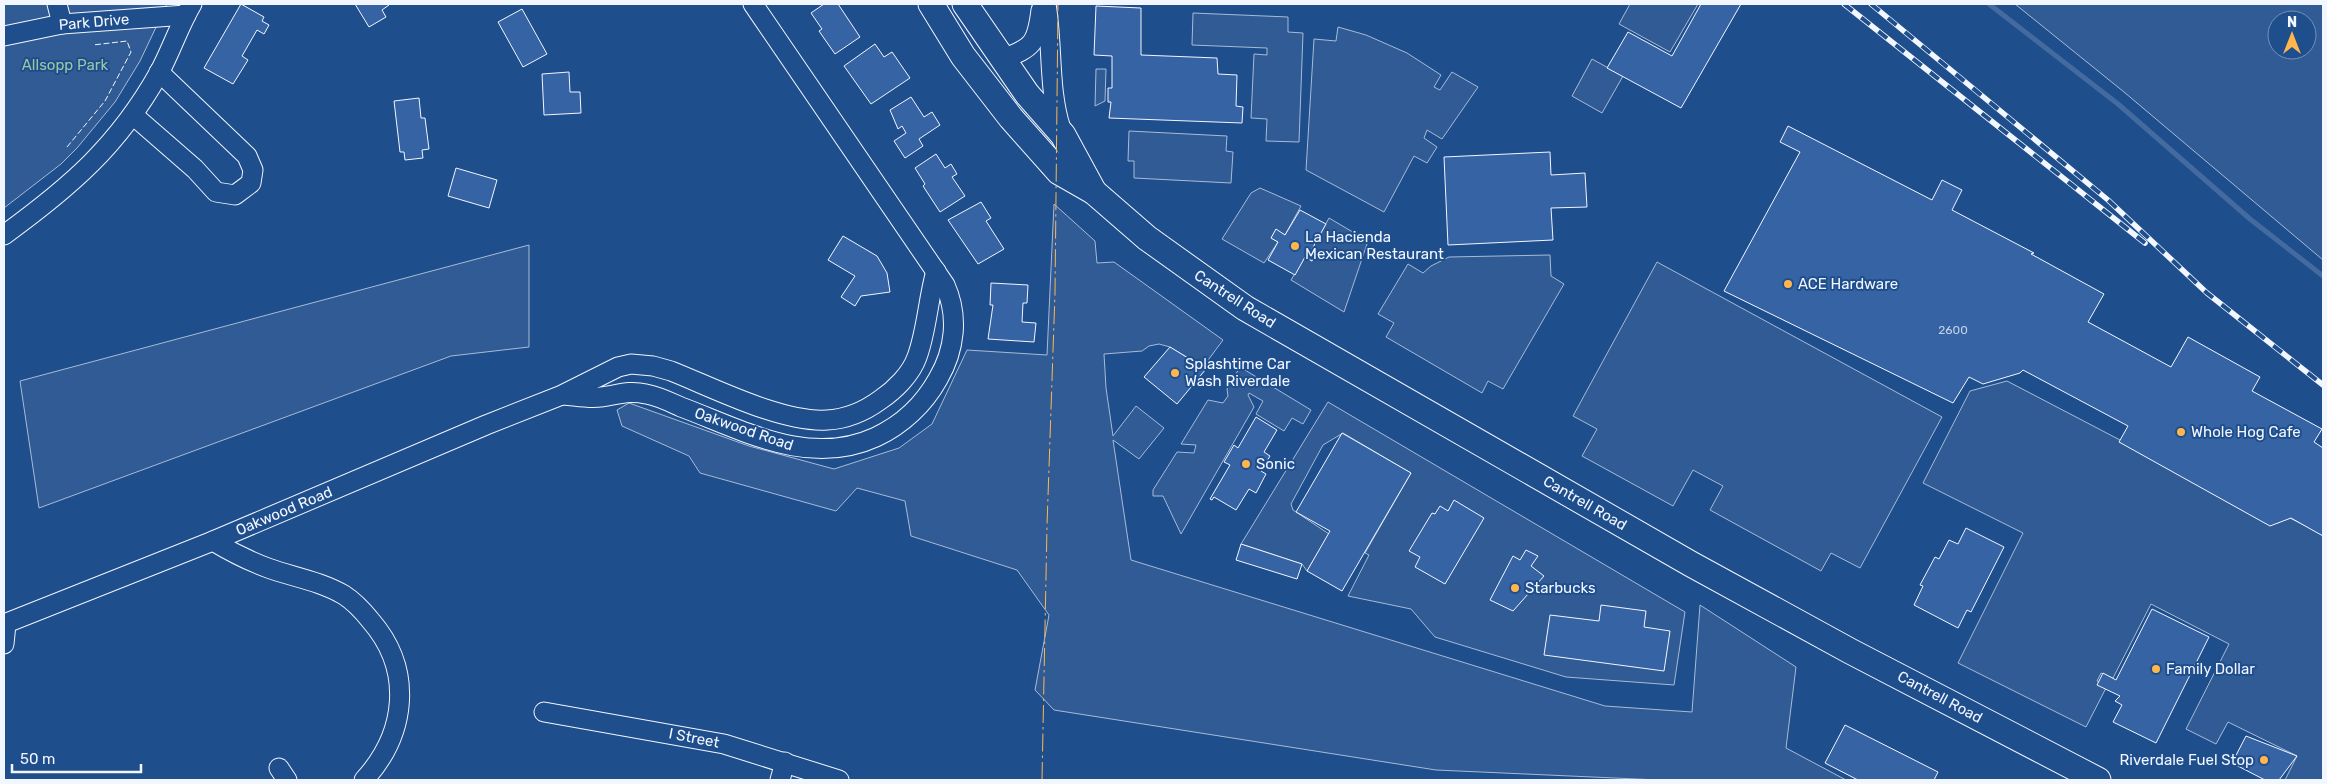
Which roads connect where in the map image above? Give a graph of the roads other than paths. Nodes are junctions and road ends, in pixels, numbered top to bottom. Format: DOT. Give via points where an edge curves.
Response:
graph roads {
  1 [pos="57,4"];
  2 [pos="753,4"];
  3 [pos="931,4"];
  4 [pos="965,4"];
  5 [pos="1041,4"];
  6 [pos="1046,4"];
  7 [pos="189,9"];
  8 [pos="62,24"];
  9 [pos="4,36"];
  10 [pos="1002,59"];
  11 [pos="159,72"];
  12 [pos="133,115"];
  13 [pos="1063,135"];
  14 [pos="1094,192"];
  15 [pos="4,235"];
  16 [pos="936,271"];
  17 [pos="562,395"];
  18 [pos="214,541"];
  19 [pos="5,624"];
  20 [pos="4,644"];
  21 [pos="544,712"];
  22 [pos="784,762"];
  23 [pos="364,780"];
  24 [pos="780,780"];
  25 [pos="839,780"];
  26 [pos="2098,780"];
  1 -- 8 [label="street"];
  2 -- 16 [label="street, Oakwood Road"];
  3 -- 14 [label="main road, Cantrell Road" via="963,56 1040,152 1059,172"];
  4 -- 10 [label="main road, Cantrell Road"];
  5 -- 10 [label="street" via="1038,35 1033,44"];
  6 -- 13 [label="street" via="1055,110"];
  7 -- 8 [label="street, Park Drive"];
  7 -- 11 [label="street"];
  8 -- 9 [label="street, Park Drive"];
  10 -- 13 [label="main road, Cantrell Road" via="1026,94"];
  11 -- 12 [label="street"];
  11 -- 12 [label="street" via="247,156 254,170 251,183 235,195 216,192 195,169"];
  12 -- 15 [label="street" via="93,164"];
  13 -- 14 [label="main road, Cantrell Road"];
  14 -- 26 [label="main road, Cantrell Road" via="1147,238 1245,308 1691,564"];
  16 -- 17 [label="street, Oakwood Road" via="913,365 889,394 852,415 827,420 793,417 672,371 631,364 607,371"];
  16 -- 17 [label="street, Oakwood Road" via="949,294 954,312 954,332 942,372 925,399 902,422 865,442 845,448 796,448 647,394"];
  17 -- 18 [label="street, Oakwood Road"];
  18 -- 19 [label="street, Oakwood Road"];
  18 -- 23 [label="street" via="268,568 344,596 357,605 379,630 397,669 398,710 396,729 387,749"];
  19 -- 20 [label="street"];
  21 -- 22 [label="street, I Street" via="724,744"];
  22 -- 24 [label="street"];
  22 -- 25 [label="street, I Street"];
}
